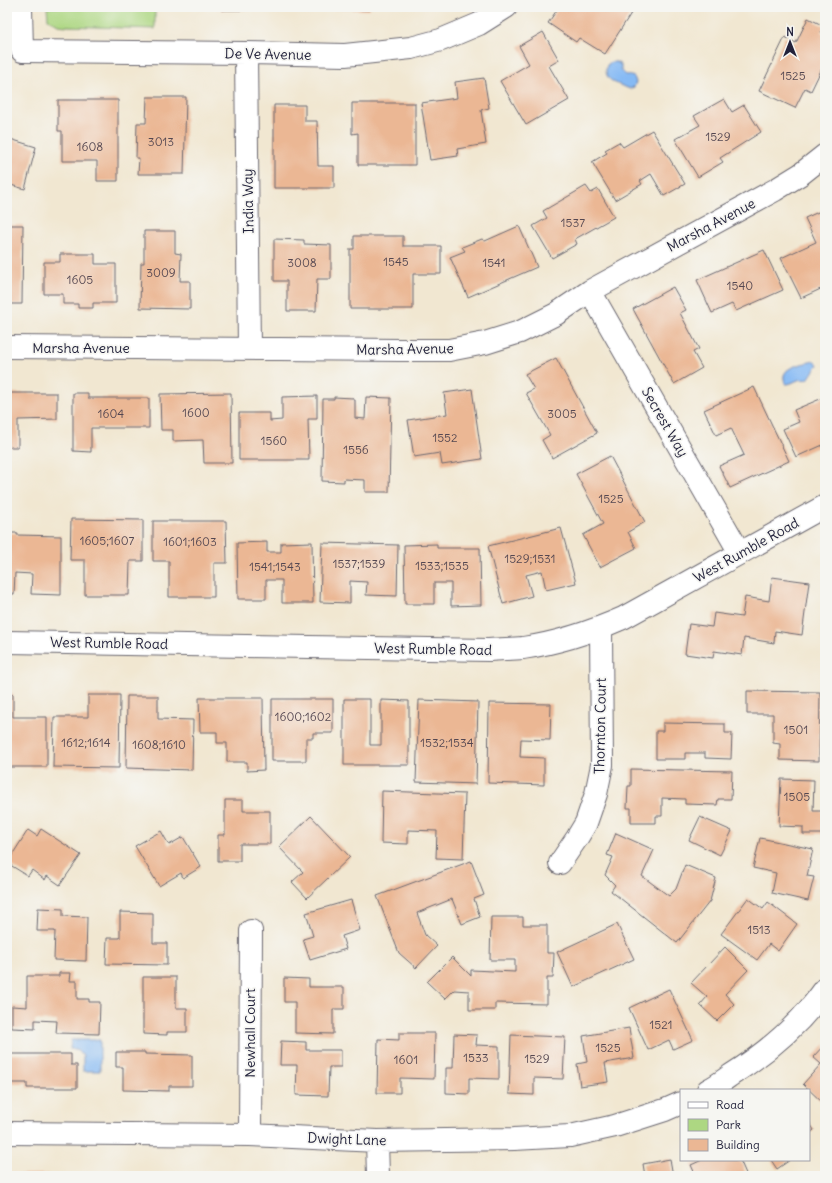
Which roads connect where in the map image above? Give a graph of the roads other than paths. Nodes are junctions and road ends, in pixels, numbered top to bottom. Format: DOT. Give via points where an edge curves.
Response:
graph roads {
  1 [pos="21,7"];
  2 [pos="506,7"];
  3 [pos="246,53"];
  4 [pos="825,156"];
  5 [pos="590,291"];
  6 [pos="7,347"];
  7 [pos="249,349"];
  8 [pos="825,506"];
  9 [pos="740,553"];
  10 [pos="601,628"];
  11 [pos="7,642"];
  12 [pos="560,863"];
  13 [pos="251,931"];
  14 [pos="825,990"];
  15 [pos="710,1089"];
  16 [pos="680,1103"];
  17 [pos="7,1133"];
  18 [pos="250,1135"];
  19 [pos="377,1140"];
  20 [pos="378,1176"];
  1 -- 3 [label="street, De Ve Avenue" via="22,51"];
  2 -- 3 [label="street, De Ve Avenue" via="479,24 441,40 411,48 345,55"];
  3 -- 7 [label="street, India Way"];
  4 -- 5 [label="street, Marsha Avenue" via="775,190"];
  5 -- 7 [label="street, Marsha Avenue" via="556,314 520,332 485,344 449,350"];
  5 -- 9 [label="street, Secrest Way"];
  6 -- 7 [label="street, Marsha Avenue"];
  8 -- 9 [label="street, West Rumble Road"];
  9 -- 10 [label="street, West Rumble Road"];
  10 -- 11 [label="street, West Rumble Road" via="571,638 522,648 488,650"];
  10 -- 12 [label="street, Thornton Court" via="602,765 586,823"];
  13 -- 18 [label="street, Newhall Court"];
  14 -- 15 [label="street" via="781,1038 745,1067"];
  16 -- 19 [label="street, Dwight Lane" via="622,1124 570,1136"];
  17 -- 18 [label="street, Dwight Lane"];
  18 -- 19 [label="street, Dwight Lane"];
  19 -- 20 [label="street"];
}
